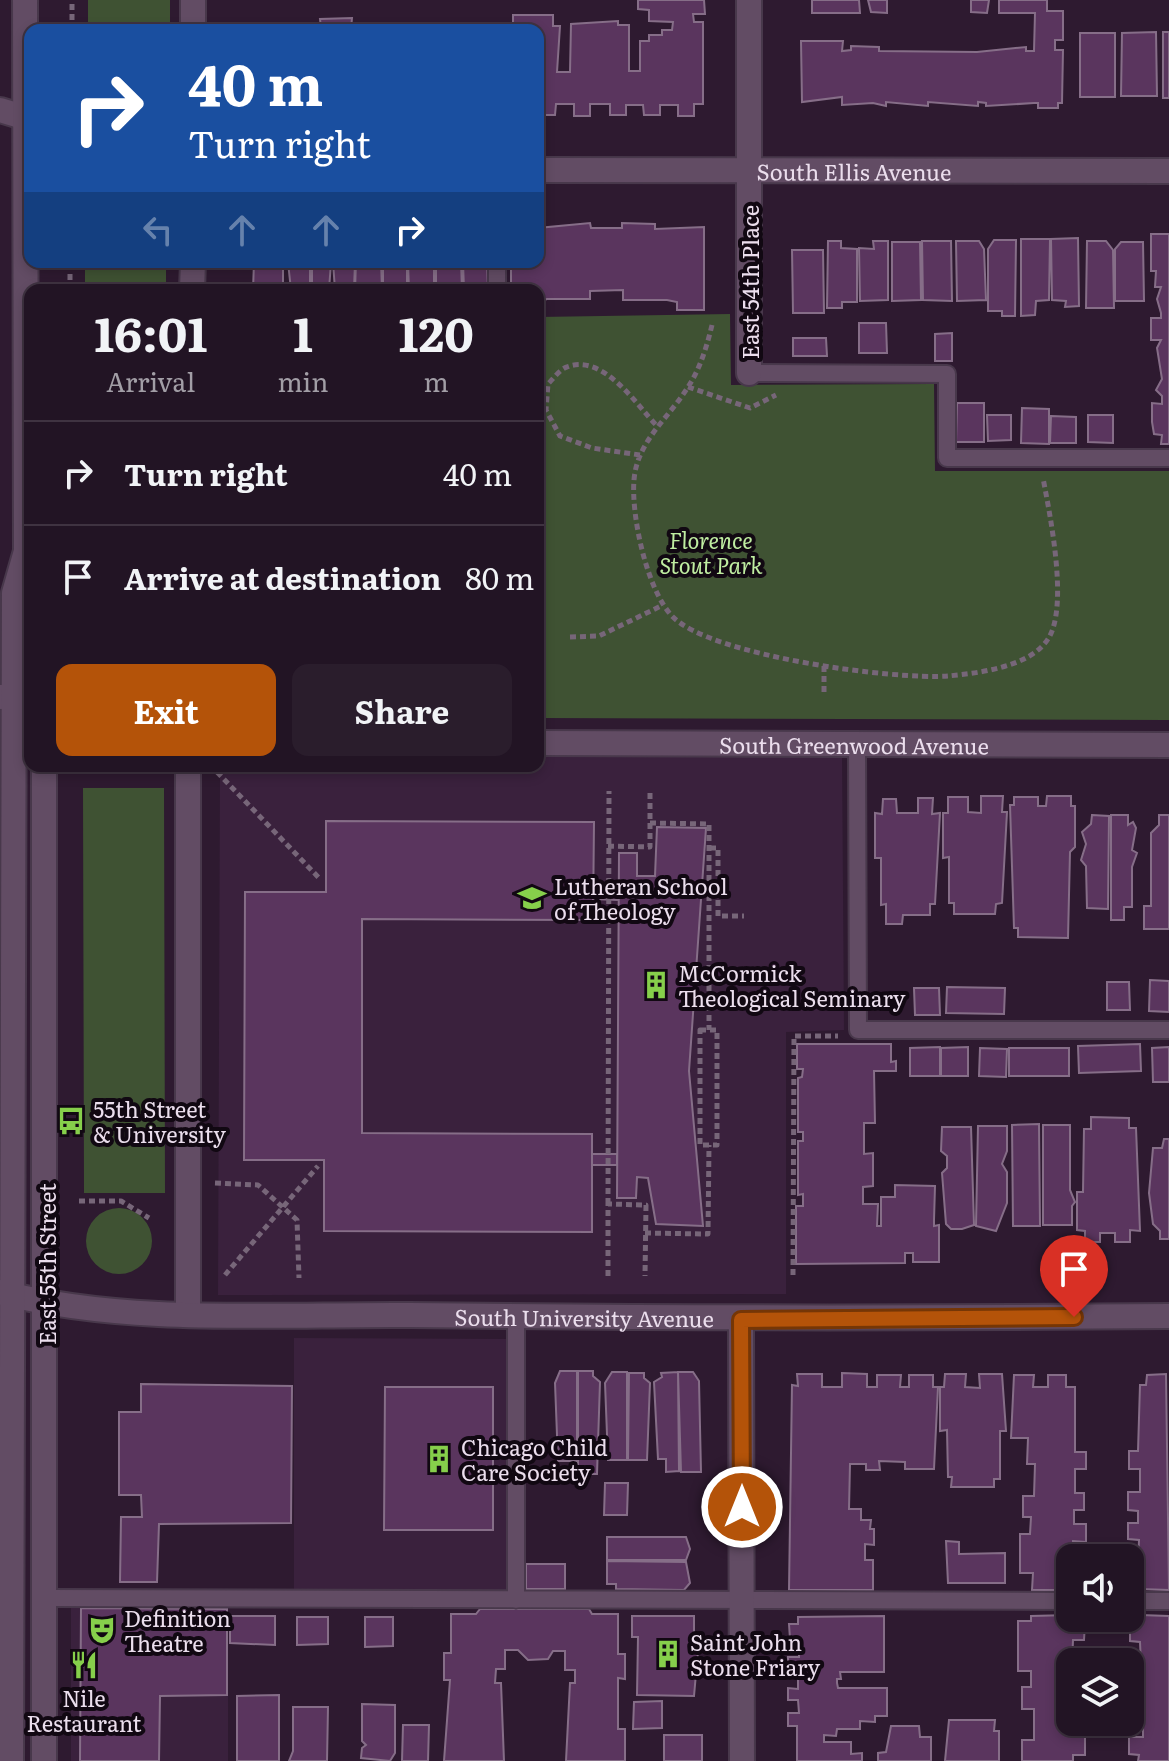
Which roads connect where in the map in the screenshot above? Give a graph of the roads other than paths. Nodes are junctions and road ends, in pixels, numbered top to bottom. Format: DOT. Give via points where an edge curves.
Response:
graph roads {
  1 [pos="25,0"];
  2 [pos="193,0"];
  3 [pos="749,0"];
  4 [pos="25,24"];
  5 [pos="193,24"];
  6 [pos="0,110"];
  7 [pos="24,117"];
  8 [pos="544,170"];
  9 [pos="749,170"];
  10 [pos="1169,171"];
  11 [pos="749,373"];
  12 [pos="1169,458"];
  13 [pos="24,566"];
  14 [pos="15,697"];
  15 [pos="544,743"];
  16 [pos="857,744"];
  17 [pos="1169,745"];
  18 [pos="44,772"];
  19 [pos="188,772"];
  20 [pos="1169,1030"];
  21 [pos="7,1294"];
  22 [pos="46,1303"];
  23 [pos="188,1313"];
  24 [pos="1169,1316"];
  25 [pos="516,1317"];
  26 [pos="741,1320"];
  27 [pos="45,1598"];
  28 [pos="516,1600"];
  29 [pos="742,1601"];
  30 [pos="1056,1601"];
  31 [pos="1144,1601"];
  32 [pos="1169,1601"];
  33 [pos="11,1761"];
  34 [pos="44,1761"];
  35 [pos="742,1761"];
  1 -- 4 [label="street, East 55th Street"];
  2 -- 5 [label="street"];
  3 -- 9 [label="street, East 54th Place"];
  6 -- 7 [label="street"];
  8 -- 9 [label="street, South Ellis Avenue"];
  9 -- 10 [label="street, South Ellis Avenue"];
  9 -- 11 [label="street, East 54th Place"];
  11 -- 12 [label="lane" via="947,374 947,458"];
  13 -- 14 [label="street, East 55th Street" via="14,593"];
  14 -- 21 [label="street, East 55th Street"];
  15 -- 16 [label="street, South Greenwood Avenue"];
  16 -- 17 [label="street, South Greenwood Avenue"];
  16 -- 20 [label="lane" via="858,1030"];
  18 -- 22 [label="street, East 55th Street"];
  19 -- 23 [label="street"];
  21 -- 22 [label="street, South University Avenue"];
  21 -- 33 [label="street, East 55th Street"];
  22 -- 23 [label="street, South University Avenue"];
  22 -- 27 [label="street, East 55th Street"];
  23 -- 25 [label="street, South University Avenue"];
  24 -- 26 [label="street, South University Avenue"];
  25 -- 26 [label="street, South University Avenue"];
  25 -- 28 [label="lane"];
  26 -- 29 [label="street"];
  27 -- 28 [label="lane"];
  27 -- 34 [label="street, East 55th Street"];
  28 -- 29 [label="lane"];
  29 -- 30 [label="lane"];
  29 -- 35 [label="street"];
  31 -- 32 [label="lane"];
}
